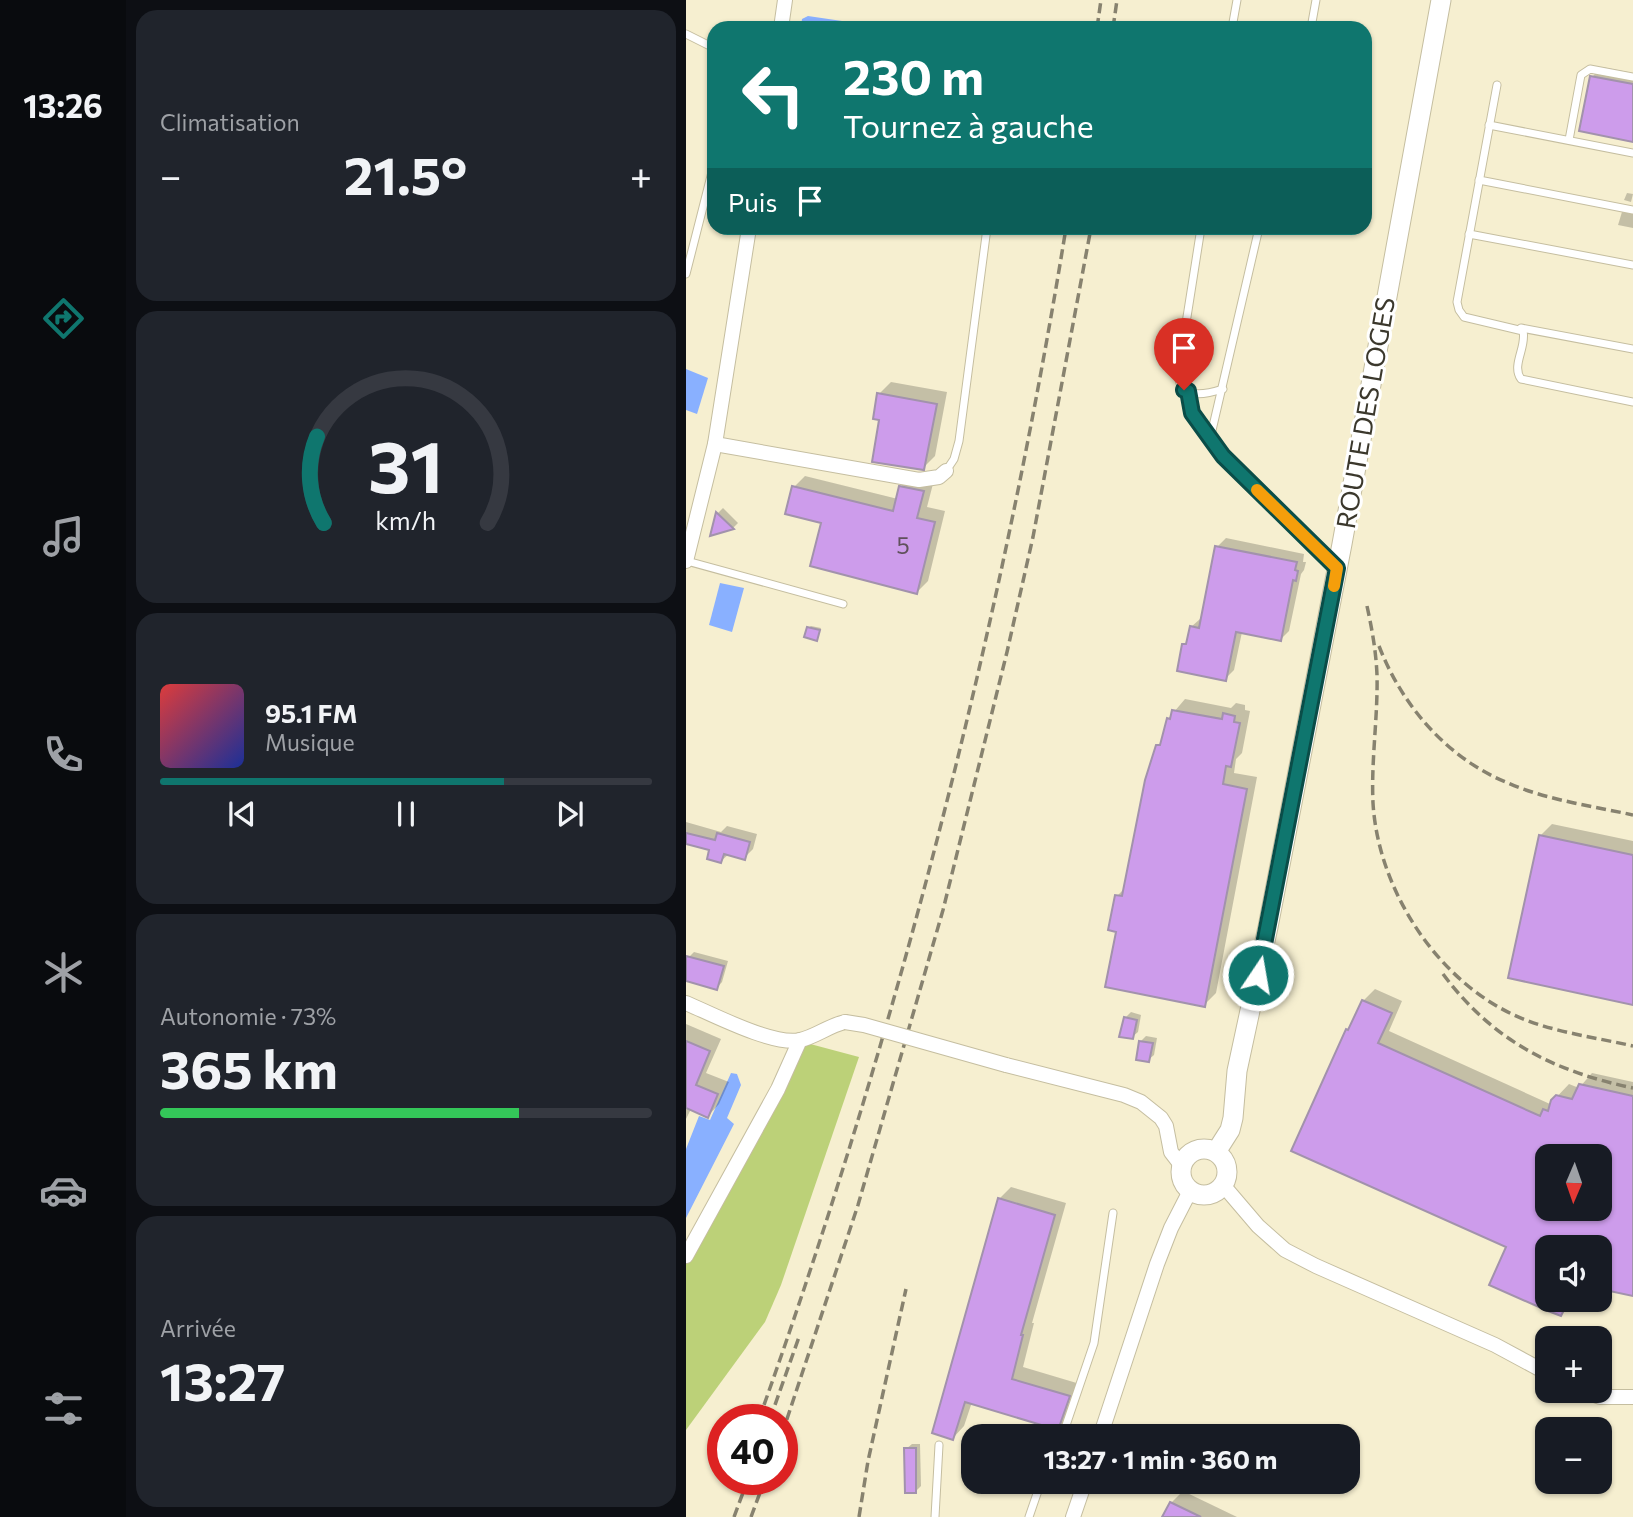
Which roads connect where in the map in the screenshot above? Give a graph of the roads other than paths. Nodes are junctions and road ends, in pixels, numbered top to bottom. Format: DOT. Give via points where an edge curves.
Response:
graph roads {
  1 [pos="785,0"];
  2 [pos="1237,0"];
  3 [pos="1441,0"];
  4 [pos="1316,2"];
  5 [pos="782,21"];
  6 [pos="1233,21"];
  7 [pos="1312,21"];
  8 [pos="686,34"];
  9 [pos="707,44"];
  10 [pos="1633,77"];
  11 [pos="1497,85"];
  12 [pos="1489,125"];
  13 [pos="1569,141"];
  14 [pos="1633,153"];
  15 [pos="1479,180"];
  16 [pos="707,192"];
  17 [pos="1633,210"];
  18 [pos="1469,234"];
  19 [pos="749,235"];
  20 [pos="985,235"];
  21 [pos="1200,235"];
  22 [pos="1257,235"];
  23 [pos="1633,265"];
  24 [pos="686,274"];
  25 [pos="1520,328"];
  26 [pos="1633,349"];
  27 [pos="1223,389"];
  28 [pos="1188,391"];
  29 [pos="1633,402"];
  30 [pos="1210,439"];
  31 [pos="715,444"];
  32 [pos="946,471"];
  33 [pos="686,561"];
  34 [pos="1337,568"];
  35 [pos="843,604"];
  36 [pos="686,1003"];
  37 [pos="800,1040"];
  38 [pos="1216,1152"];
  39 [pos="1181,1166"];
  40 [pos="1223,1185"];
  41 [pos="1191,1191"];
  42 [pos="1113,1213"];
  43 [pos="686,1256"];
  44 [pos="1535,1367"];
  45 [pos="1612,1397"];
  46 [pos="1633,1397"];
  47 [pos="1066,1424"];
  48 [pos="1104,1424"];
  49 [pos="939,1445"];
  50 [pos="1037,1494"];
  51 [pos="1081,1494"];
  52 [pos="935,1517"];
  53 [pos="1029,1517"];
  54 [pos="1073,1517"];
  1 -- 5 [label="street"];
  2 -- 6 [label="lane"];
  3 -- 34 [label="street, ROUTE DES LOGES"];
  4 -- 7 [label="lane"];
  8 -- 9 [label="lane"];
  10 -- 13 [label="lane" via="1586,70 1581,75"];
  11 -- 12 [label="lane"];
  12 -- 13 [label="lane"];
  12 -- 15 [label="lane"];
  13 -- 14 [label="lane"];
  15 -- 17 [label="lane"];
  15 -- 18 [label="lane"];
  16 -- 24 [label="lane"];
  18 -- 23 [label="lane"];
  18 -- 25 [label="lane" via="1459,310 1464,317"];
  19 -- 31 [label="street"];
  20 -- 32 [label="lane" via="959,441"];
  21 -- 28 [label="lane" via="1178,374 1179,384"];
  22 -- 27 [label="lane"];
  25 -- 26 [label="lane"];
  25 -- 29 [label="lane" via="1525,337 1517,370 1521,379"];
  27 -- 28 [label="lane" via="1204,395"];
  27 -- 30 [label="lane"];
  28 -- 30 [label="lane" via="1192,413"];
  30 -- 34 [label="lane"];
  31 -- 32 [label="street" via="919,480"];
  31 -- 33 [label="street"];
  33 -- 35 [label="lane"];
  34 -- 38 [label="street, ROUTE DES LOGES" via="1237,1072 1233,1118"];
  36 -- 37 [label="street" via="774,1039"];
  37 -- 39 [label="street, bridge" via="834,1024 864,1025 1125,1095 1160,1118 1171,1152"];
  37 -- 43 [label="street" via="761,1122"];
  38 -- 39 [label="street" via="1200,1148 1190,1152"];
  38 -- 40 [label="street" via="1225,1162"];
  39 -- 41 [label="street" via="1180,1175"];
  40 -- 41 [label="street" via="1210,1194"];
  40 -- 44 [label="street" via="1285,1250"];
  41 -- 48 [label="street" via="1157,1264"];
  42 -- 47 [label="lane" via="1094,1343"];
  45 -- 46 [label="street"];
  49 -- 52 [label="lane"];
  50 -- 53 [label="lane"];
  51 -- 54 [label="street"];
}
